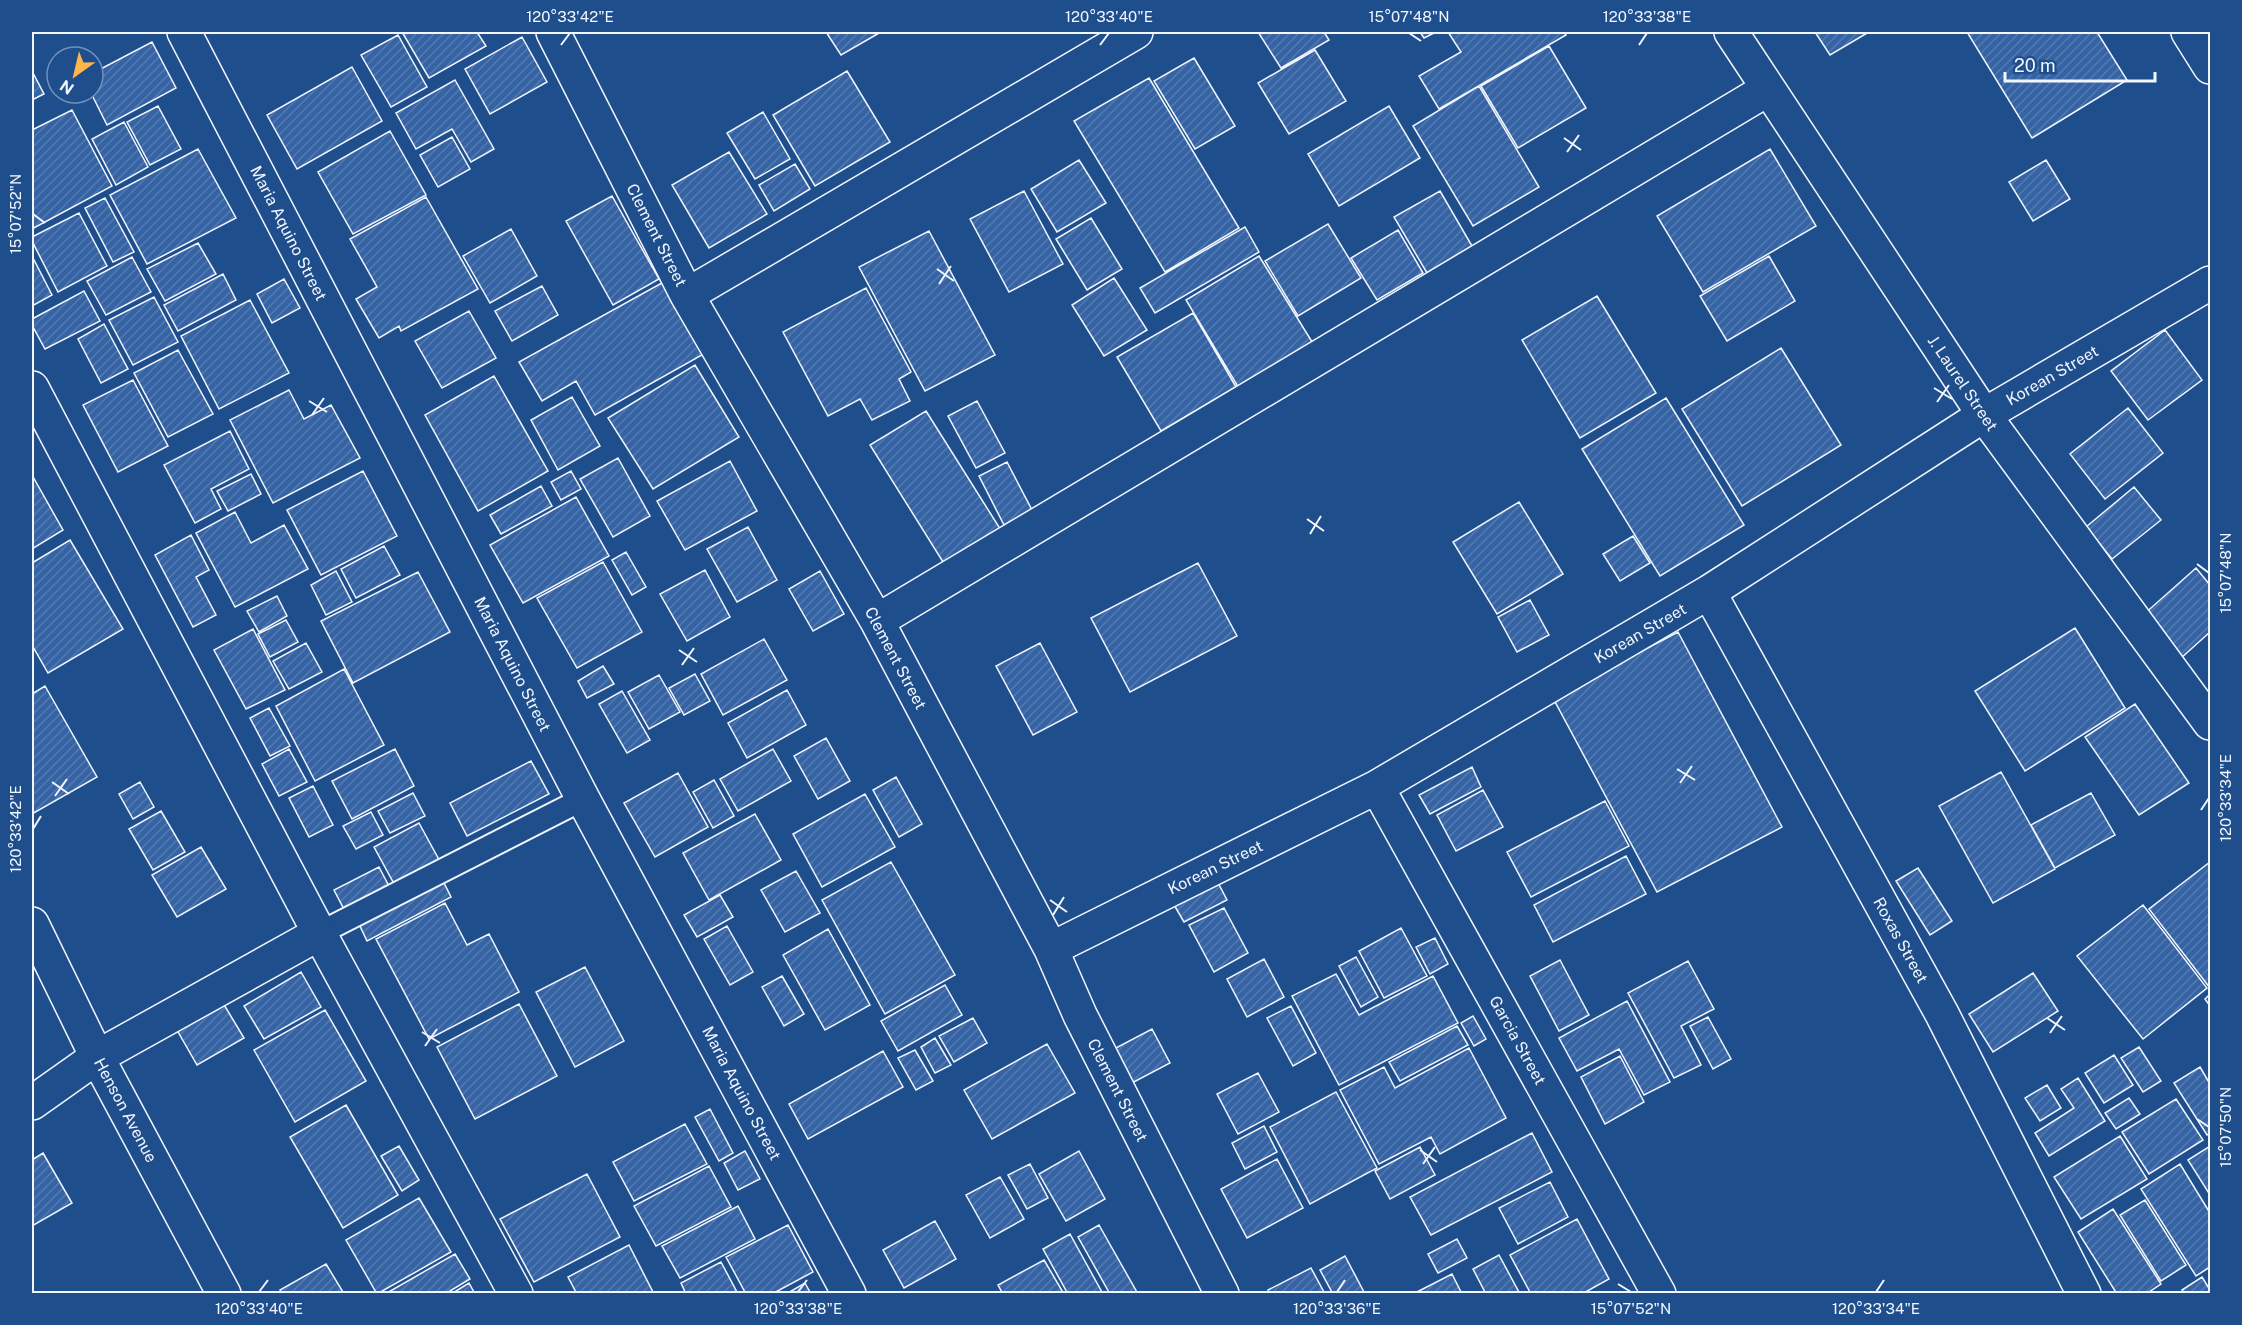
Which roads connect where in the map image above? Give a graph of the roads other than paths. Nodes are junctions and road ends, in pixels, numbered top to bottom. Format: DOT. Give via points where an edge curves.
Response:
graph roads {
  1 [pos="184,32"];
  2 [pos="553,32"];
  3 [pos="1136,32"];
  4 [pos="1731,32"];
  5 [pos="2188,32"];
  6 [pos="2211,67"];
  7 [pos="1768,89"];
  8 [pos="2211,283"];
  9 [pos="687,295"];
  10 [pos="32,388"];
  11 [pos="1984,415"];
  12 [pos="1709,592"];
  13 [pos="877,621"];
  14 [pos="2211,723"];
  15 [pos="1377,787"];
  16 [pos="583,799"];
  17 [pos="32,924"];
  18 [pos="320,933"];
  19 [pos="1051,949"];
  20 [pos="97,1057"];
  21 [pos="32,1103"];
  22 [pos="224,1293"];
  23 [pos="516,1293"];
  24 [pos="849,1293"];
  25 [pos="1222,1293"];
  26 [pos="1659,1293"];
  27 [pos="2084,1293"];
  1 -- 16 [label="street, Maria Aquino Street"];
  2 -- 9 [label="street, Clement Street"];
  3 -- 9 [label="street"];
  4 -- 7 [label="street, J. Laurel Street"];
  5 -- 6 [label="street"];
  7 -- 11 [label="street, J. Laurel Street"];
  7 -- 13 [label="street"];
  8 -- 11 [label="street, Korean Street"];
  9 -- 13 [label="street, Clement Street"];
  10 -- 18 [label="street"];
  11 -- 12 [label="street, Korean Street"];
  11 -- 14 [label="street, J. Laurel Street"];
  12 -- 15 [label="street, Korean Street"];
  12 -- 27 [label="street, Roxas Street" via="1942,1014"];
  13 -- 19 [label="street, Clement Street"];
  15 -- 19 [label="street, Korean Street"];
  15 -- 26 [label="street, Garcia Street"];
  16 -- 18 [label="lane"];
  16 -- 24 [label="street, Maria Aquino Street"];
  17 -- 20 [label="street, Henson Avenue"];
  18 -- 20 [label="street"];
  18 -- 23 [label="street"];
  19 -- 25 [label="street, Clement Street" via="1080,1015"];
  20 -- 21 [label="street"];
  20 -- 22 [label="street, Henson Avenue"];
}
